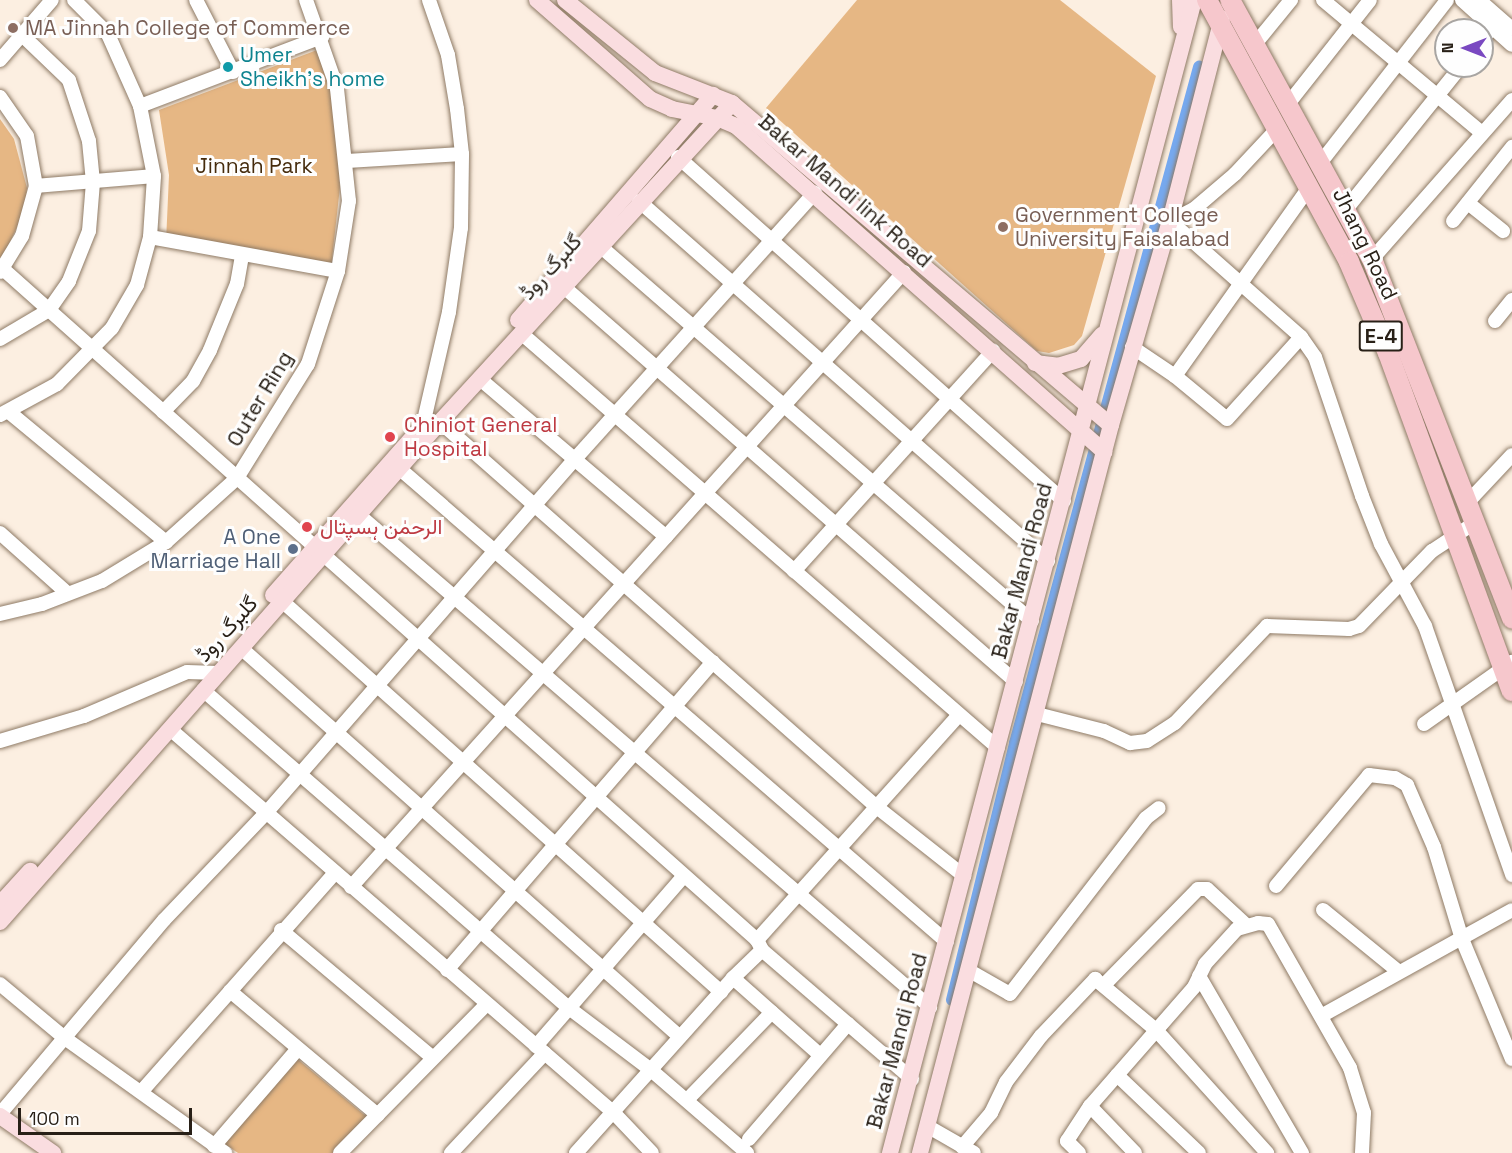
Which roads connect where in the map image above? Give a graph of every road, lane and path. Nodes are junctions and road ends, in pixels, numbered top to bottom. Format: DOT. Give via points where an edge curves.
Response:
graph roads {
  1 [pos="52,0"];
  2 [pos="74,0"];
  3 [pos="196,0"];
  4 [pos="306,0"];
  5 [pos="429,0"];
  6 [pos="537,0"];
  7 [pos="565,0"];
  8 [pos="1180,0"];
  9 [pos="1194,0"];
  10 [pos="1207,0"];
  11 [pos="1228,0"];
  12 [pos="1291,0"];
  13 [pos="1323,0"];
  14 [pos="1370,0"];
  15 [pos="1447,0"];
  16 [pos="1462,0"];
  17 [pos="1479,0"];
  18 [pos="1482,18"];
  19 [pos="1351,23"];
  20 [pos="1221,25"];
  21 [pos="1494,29"];
  22 [pos="1512,29"];
  23 [pos="22,35"];
  24 [pos="322,37"];
  25 [pos="1255,44"];
  26 [pos="1512,45"];
  27 [pos="1179,52"];
  28 [pos="0,60"];
  29 [pos="1398,62"];
  30 [pos="233,72"];
  31 [pos="1451,78"];
  32 [pos="713,96"];
  33 [pos="1437,96"];
  34 [pos="0,97"];
  35 [pos="1512,100"];
  36 [pos="732,103"];
  37 [pos="1288,104"];
  38 [pos="141,106"];
  39 [pos="698,113"];
  40 [pos="717,118"];
  41 [pos="1278,128"];
  42 [pos="1482,133"];
  43 [pos="1512,147"];
  44 [pos="462,154"];
  45 [pos="678,158"];
  46 [pos="346,161"];
  47 [pos="1321,162"];
  48 [pos="154,176"];
  49 [pos="93,182"];
  50 [pos="36,186"];
  51 [pos="1310,186"];
  52 [pos="814,192"];
  53 [pos="639,201"];
  54 [pos="1468,203"];
  55 [pos="1347,208"];
  56 [pos="1453,220"];
  57 [pos="1170,221"];
  58 [pos="1504,229"];
  59 [pos="150,237"];
  60 [pos="770,239"];
  61 [pos="600,246"];
  62 [pos="242,256"];
  63 [pos="1372,259"];
  64 [pos="1,270"];
  65 [pos="338,271"];
  66 [pos="904,272"];
  67 [pos="731,282"];
  68 [pos="1242,285"];
  69 [pos="564,287"];
  70 [pos="1512,300"];
  71 [pos="49,310"];
  72 [pos="861,320"];
  73 [pos="1495,321"];
  74 [pos="1108,322"];
  75 [pos="693,326"];
  76 [pos="521,333"];
  77 [pos="1301,338"];
  78 [pos="0,339"];
  79 [pos="1132,347"];
  80 [pos="93,350"];
  81 [pos="993,351"];
  82 [pos="823,363"];
  83 [pos="1034,363"];
  84 [pos="656,367"];
  85 [pos="1175,376"];
  86 [pos="480,379"];
  87 [pos="950,399"];
  88 [pos="784,405"];
  89 [pos="1087,406"];
  90 [pos="163,412"];
  91 [pos="4,414"];
  92 [pos="614,414"];
  93 [pos="440,422"];
  94 [pos="1111,425"];
  95 [pos="420,428"];
  96 [pos="1081,432"];
  97 [pos="912,441"];
  98 [pos="747,447"];
  99 [pos="418,448"];
  100 [pos="1104,452"];
  101 [pos="1512,455"];
  102 [pos="574,460"];
  103 [pos="400,469"];
  104 [pos="237,478"];
  105 [pos="874,483"];
  106 [pos="705,493"];
  107 [pos="1064,501"];
  108 [pos="1466,504"];
  109 [pos="534,506"];
  110 [pos="359,515"];
  111 [pos="1473,524"];
  112 [pos="836,525"];
  113 [pos="0,533"];
  114 [pos="1454,535"];
  115 [pos="666,537"];
  116 [pos="166,542"];
  117 [pos="494,550"];
  118 [pos="320,551"];
  119 [pos="1048,561"];
  120 [pos="794,571"];
  121 [pos="1402,581"];
  122 [pos="624,584"];
  123 [pos="67,593"];
  124 [pos="454,596"];
  125 [pos="282,601"];
  126 [pos="0,614"];
  127 [pos="1512,619"];
  128 [pos="1032,621"];
  129 [pos="584,628"];
  130 [pos="417,638"];
  131 [pos="241,648"];
  132 [pos="713,662"];
  133 [pos="1507,665"];
  134 [pos="543,674"];
  135 [pos="208,679"];
  136 [pos="1016,682"];
  137 [pos="376,685"];
  138 [pos="1512,692"];
  139 [pos="1451,704"];
  140 [pos="675,706"];
  141 [pos="1037,714"];
  142 [pos="959,715"];
  143 [pos="505,717"];
  144 [pos="1424,724"];
  145 [pos="170,729"];
  146 [pos="335,731"];
  147 [pos="0,741"];
  148 [pos="999,748"];
  149 [pos="635,752"];
  150 [pos="463,763"];
  151 [pos="298,773"];
  152 [pos="596,798"];
  153 [pos="422,808"];
  154 [pos="878,808"];
  155 [pos="1159,808"];
  156 [pos="266,813"];
  157 [pos="554,846"];
  158 [pos="386,849"];
  159 [pos="835,849"];
  160 [pos="335,873"];
  161 [pos="1512,875"];
  162 [pos="684,876"];
  163 [pos="964,876"];
  164 [pos="1276,886"];
  165 [pos="351,887"];
  166 [pos="515,891"];
  167 [pos="798,893"];
  168 [pos="958,900"];
  169 [pos="0,904"];
  170 [pos="986,906"];
  171 [pos="1323,910"];
  172 [pos="1512,910"];
  173 [pos="0,922"];
  174 [pos="642,924"];
  175 [pos="1246,925"];
  176 [pos="281,930"];
  177 [pos="480,931"];
  178 [pos="1462,939"];
  179 [pos="947,942"];
  180 [pos="760,945"];
  181 [pos="603,969"];
  182 [pos="447,970"];
  183 [pos="968,970"];
  184 [pos="1399,972"];
  185 [pos="1199,976"];
  186 [pos="733,978"];
  187 [pos="0,984"];
  188 [pos="1104,985"];
  189 [pos="230,991"];
  190 [pos="721,992"];
  191 [pos="487,1004"];
  192 [pos="930,1007"];
  193 [pos="569,1008"];
  194 [pos="772,1012"];
  195 [pos="1321,1016"];
  196 [pos="848,1024"];
  197 [pos="1156,1030"];
  198 [pos="679,1036"];
  199 [pos="66,1039"];
  200 [pos="541,1049"];
  201 [pos="297,1050"];
  202 [pos="820,1055"];
  203 [pos="432,1057"];
  204 [pos="1512,1059"];
  205 [pos="651,1070"];
  206 [pos="1117,1075"];
  207 [pos="912,1079"];
  208 [pos="141,1092"];
  209 [pos="687,1100"];
  210 [pos="1090,1106"];
  211 [pos="614,1113"];
  212 [pos="0,1115"];
  213 [pos="378,1115"];
  214 [pos="927,1126"];
  215 [pos="749,1138"];
  216 [pos="220,1149"];
  217 [pos="968,1150"];
  218 [pos="53,1153"];
  219 [pos="340,1153"];
  220 [pos="451,1153"];
  221 [pos="576,1153"];
  222 [pos="652,1153"];
  223 [pos="747,1153"];
  224 [pos="890,1153"];
  225 [pos="920,1153"];
  226 [pos="1079,1153"];
  227 [pos="1136,1153"];
  228 [pos="1198,1153"];
  229 [pos="1267,1153"];
  230 [pos="1302,1153"];
  231 [pos="1362,1153"];
  1 -- 23 [label="street"];
  2 -- 38 [label="street" via="108,34"];
  3 -- 30 [label="street"];
  4 -- 24 [label="street, Outer Ring"];
  5 -- 44 [label="street" via="448,55"];
  6 -- 39 [label="main road, Bakar Mandi link Road" via="650,99 672,109"];
  7 -- 32 [label="main road, Bakar Mandi link Road" via="640,64 669,80"];
  8 -- 27 [label="main road"];
  9 -- 27 [label="main road, Bakar Mandi Road"];
  10 -- 20 [label="highway, Jhang Road / E-4"];
  11 -- 20 [label="main road"];
  11 -- 25 [label="highway, Jhang Road / E-4"];
  12 -- 25 [label="street"];
  13 -- 19 [label="street"];
  14 -- 19 [label="street"];
  15 -- 29 [label="street"];
  16 -- 18 [label="street"];
  17 -- 22 [label="street"];
  19 -- 29 [label="street"];
  19 -- 37 [label="street"];
  20 -- 41 [label="highway, Jhang Road / E-4"];
  20 -- 57 [label="main road"];
  21 -- 26 [label="street"];
  23 -- 28 [label="street"];
  23 -- 49 [label="street" via="69,80 89,141"];
  24 -- 30 [label="street"];
  24 -- 46 [label="street, Outer Ring" via="337,88"];
  25 -- 37 [label="highway, Jhang Road / E-4"];
  27 -- 74 [label="main road, Bakar Mandi Road"];
  29 -- 33 [label="street"];
  29 -- 47 [label="street"];
  30 -- 38 [label="street"];
  31 -- 33 [label="street"];
  32 -- 36 [label="main road, Bakar Mandi link Road"];
  32 -- 39 [label="main road, گلبرگ روڈ"];
  33 -- 42 [label="street"];
  33 -- 55 [label="street"];
  34 -- 50 [label="street" via="27,136"];
  35 -- 42 [label="street"];
  36 -- 40 [label="main road, گلبرگ روڈ"];
  36 -- 83 [label="main road, Bakar Mandi link Road"];
  37 -- 47 [label="highway, Jhang Road / E-4"];
  38 -- 48 [label="street"];
  39 -- 40 [label="main road, Bakar Mandi link Road"];
  39 -- 95 [label="main road, گلبرگ روڈ"];
  40 -- 45 [label="main road, گلبرگ روڈ"];
  40 -- 52 [label="main road, Bakar Mandi link Road" via="736,126"];
  41 -- 51 [label="highway, Jhang Road / E-4"];
  41 -- 57 [label="street" via="1235,174 1194,209"];
  42 -- 63 [label="street"];
  43 -- 54 [label="street"];
  44 -- 46 [label="street"];
  44 -- 95 [label="street" via="458,262"];
  45 -- 53 [label="main road, گلبرگ روڈ"];
  45 -- 60 [label="street"];
  46 -- 65 [label="street, Outer Ring" via="349,201"];
  47 -- 55 [label="highway, Jhang Road / E-4"];
  48 -- 49 [label="street"];
  48 -- 59 [label="street"];
  49 -- 50 [label="street"];
  49 -- 71 [label="street" via="89,231 69,281"];
  50 -- 64 [label="street" via="22,236"];
  51 -- 68 [label="street"];
  51 -- 114 [label="highway, Jhang Road / E-4" via="1349,262 1388,353"];
  52 -- 60 [label="street"];
  52 -- 66 [label="main road, Bakar Mandi link Road"];
  53 -- 61 [label="main road, گلبرگ روڈ"];
  53 -- 67 [label="street"];
  54 -- 56 [label="street"];
  54 -- 58 [label="street"];
  55 -- 63 [label="highway, Jhang Road / E-4"];
  57 -- 68 [label="street"];
  57 -- 79 [label="main road"];
  59 -- 62 [label="street"];
  59 -- 80 [label="street" via="137,285 112,328"];
  60 -- 67 [label="street"];
  60 -- 72 [label="street"];
  61 -- 69 [label="main road, گلبرگ روڈ"];
  61 -- 75 [label="street"];
  62 -- 65 [label="street"];
  62 -- 90 [label="street" via="237,284 210,350 193,381"];
  63 -- 108 [label="highway, Jhang Road / E-4"];
  64 -- 71 [label="street"];
  65 -- 104 [label="street, Outer Ring" via="308,364"];
  66 -- 72 [label="street"];
  66 -- 81 [label="main road, Bakar Mandi link Road"];
  67 -- 75 [label="street"];
  67 -- 82 [label="street"];
  68 -- 77 [label="street"];
  68 -- 85 [label="street"];
  69 -- 76 [label="main road, گلبرگ روڈ"];
  69 -- 84 [label="street"];
  70 -- 73 [label="street"];
  71 -- 78 [label="street"];
  71 -- 80 [label="street"];
  72 -- 82 [label="street"];
  72 -- 87 [label="street"];
  74 -- 83 [label="main road" via="1098,343 1081,358 1058,366"];
  74 -- 89 [label="main road, Bakar Mandi Road"];
  75 -- 84 [label="street"];
  75 -- 88 [label="street"];
  76 -- 86 [label="main road, گلبرگ روڈ"];
  76 -- 92 [label="street"];
  77 -- 85 [label="street" via="1227,419"];
  77 -- 121 [label="street" via="1315,357 1362,496"];
  79 -- 85 [label="street"];
  79 -- 94 [label="main road"];
  80 -- 90 [label="street"];
  80 -- 91 [label="street" via="57,384"];
  81 -- 87 [label="street"];
  81 -- 96 [label="main road, Bakar Mandi link Road"];
  82 -- 88 [label="street"];
  82 -- 97 [label="street"];
  83 -- 89 [label="main road, Bakar Mandi link Road"];
  84 -- 92 [label="street"];
  84 -- 98 [label="street"];
  86 -- 93 [label="main road, گلبرگ روڈ"];
  86 -- 102 [label="street"];
  87 -- 97 [label="street"];
  87 -- 107 [label="street"];
  88 -- 98 [label="street"];
  88 -- 105 [label="street"];
  89 -- 94 [label="main road, Bakar Mandi link Road"];
  89 -- 96 [label="main road, Bakar Mandi Road"];
  90 -- 104 [label="street"];
  91 -- 116 [label="street"];
  92 -- 102 [label="street"];
  92 -- 106 [label="street"];
  93 -- 99 [label="main road, گلبرگ روڈ"];
  93 -- 109 [label="street"];
  94 -- 100 [label="main road"];
  95 -- 99 [label="street"];
  95 -- 118 [label="main road, گلبرگ روڈ"];
  96 -- 100 [label="main road, Bakar Mandi link Road"];
  96 -- 107 [label="main road, Bakar Mandi Road"];
  97 -- 105 [label="street"];
  97 -- 119 [label="street"];
  98 -- 106 [label="street"];
  98 -- 112 [label="street"];
  99 -- 103 [label="main road, گلبرگ روڈ"];
  100 -- 141 [label="main road"];
  101 -- 108 [label="street"];
  102 -- 109 [label="street"];
  102 -- 115 [label="street"];
  103 -- 110 [label="main road, گلبرگ روڈ"];
  103 -- 117 [label="street"];
  104 -- 116 [label="street, Outer Ring"];
  104 -- 118 [label="street"];
  105 -- 112 [label="street"];
  105 -- 128 [label="street"];
  106 -- 115 [label="street"];
  106 -- 120 [label="street"];
  107 -- 119 [label="main road, Bakar Mandi Road"];
  108 -- 111 [label="highway, Jhang Road / E-4"];
  109 -- 117 [label="street"];
  109 -- 122 [label="street"];
  110 -- 118 [label="main road, گلبرگ روڈ"];
  110 -- 124 [label="street"];
  111 -- 114 [label="street"];
  111 -- 127 [label="highway, Jhang Road / E-4"];
  112 -- 120 [label="street"];
  112 -- 136 [label="street"];
  113 -- 123 [label="street"];
  114 -- 121 [label="street"];
  114 -- 133 [label="highway, Jhang Road / E-4"];
  115 -- 122 [label="street"];
  116 -- 123 [label="street, Outer Ring" via="102,580"];
  117 -- 124 [label="street"];
  117 -- 129 [label="street"];
  118 -- 125 [label="main road, گلبرگ روڈ"];
  118 -- 130 [label="street"];
  118 -- 135 [label="main road, گلبرگ روڈ"];
  119 -- 128 [label="main road, Bakar Mandi Road"];
  120 -- 142 [label="street"];
  121 -- 139 [label="street" via="1425,626"];
  121 -- 141 [label="street" via="1359,626 1267,626 1175,723 1147,741 1130,743 1104,731"];
  122 -- 129 [label="street"];
  122 -- 132 [label="street"];
  123 -- 126 [label="street, Outer Ring"];
  124 -- 130 [label="street"];
  124 -- 134 [label="street"];
  125 -- 131 [label="main road, گلبرگ روڈ"];
  125 -- 137 [label="street"];
  128 -- 136 [label="main road, Bakar Mandi Road"];
  129 -- 134 [label="street"];
  129 -- 140 [label="street"];
  130 -- 137 [label="street"];
  130 -- 143 [label="street"];
  131 -- 135 [label="main road, گلبرگ روڈ"];
  131 -- 146 [label="street"];
  132 -- 140 [label="street"];
  132 -- 154 [label="street"];
  133 -- 138 [label="highway, Jhang Road / E-4"];
  133 -- 139 [label="street"];
  134 -- 143 [label="street"];
  134 -- 149 [label="street"];
  135 -- 145 [label="main road, گلبرگ روڈ"];
  135 -- 147 [label="street" via="187,672 84,716"];
  135 -- 151 [label="street"];
  135 -- 169 [label="main road, گلبرگ روڈ"];
  136 -- 148 [label="main road, Bakar Mandi Road"];
  137 -- 146 [label="street"];
  137 -- 150 [label="street"];
  139 -- 144 [label="street"];
  139 -- 161 [label="street"];
  140 -- 149 [label="street"];
  140 -- 159 [label="street"];
  141 -- 170 [label="main road"];
  142 -- 148 [label="street"];
  142 -- 154 [label="street"];
  143 -- 150 [label="street"];
  143 -- 152 [label="street"];
  145 -- 156 [label="street"];
  145 -- 173 [label="main road, گلبرگ روڈ"];
  146 -- 151 [label="street"];
  146 -- 153 [label="street"];
  148 -- 163 [label="main road, Bakar Mandi Road"];
  149 -- 152 [label="street"];
  149 -- 167 [label="street"];
  150 -- 153 [label="street"];
  150 -- 157 [label="street"];
  151 -- 156 [label="street"];
  151 -- 158 [label="street"];
  152 -- 157 [label="street"];
  152 -- 162 [label="street"];
  153 -- 158 [label="street"];
  153 -- 166 [label="street"];
  154 -- 159 [label="street"];
  154 -- 163 [label="street"];
  155 -- 183 [label="street" via="1146,818 1010,994"];
  156 -- 160 [label="street"];
  156 -- 199 [label="street" via="164,920"];
  157 -- 166 [label="street"];
  157 -- 174 [label="street"];
  158 -- 165 [label="street"];
  158 -- 177 [label="street"];
  159 -- 167 [label="street"];
  159 -- 179 [label="street"];
  160 -- 165 [label="street"];
  160 -- 176 [label="street"];
  162 -- 174 [label="street"];
  162 -- 180 [label="street"];
  163 -- 168 [label="main road, Bakar Mandi Road"];
  164 -- 178 [label="street" via="1369,775 1395,778 1407,785 1421,814"];
  165 -- 182 [label="street"];
  166 -- 177 [label="street"];
  166 -- 181 [label="street"];
  167 -- 180 [label="street"];
  167 -- 192 [label="street"];
  168 -- 170 [label="main road"];
  168 -- 179 [label="main road, Bakar Mandi Road"];
  170 -- 183 [label="main road"];
  171 -- 184 [label="street"];
  172 -- 178 [label="street"];
  174 -- 181 [label="street"];
  174 -- 190 [label="street"];
  175 -- 185 [label="street" via="1204,964"];
  175 -- 188 [label="street" via="1207,889 1198,889"];
  175 -- 195 [label="street" via="1268,924"];
  176 -- 189 [label="street"];
  176 -- 203 [label="street"];
  177 -- 182 [label="street"];
  177 -- 193 [label="street"];
  178 -- 184 [label="street"];
  178 -- 204 [label="street"];
  179 -- 192 [label="main road, Bakar Mandi Road"];
  180 -- 186 [label="street"];
  180 -- 196 [label="street"];
  181 -- 193 [label="street"];
  181 -- 198 [label="street"];
  182 -- 191 [label="street"];
  183 -- 214 [label="main road"];
  184 -- 195 [label="street"];
  185 -- 197 [label="street"];
  185 -- 230 [label="street"];
  186 -- 190 [label="street"];
  186 -- 194 [label="street"];
  187 -- 199 [label="street"];
  188 -- 197 [label="street"];
  188 -- 217 [label="street" via="1095,979 1091,981 1047,1029 1006,1082"];
  189 -- 201 [label="street"];
  189 -- 208 [label="street"];
  190 -- 198 [label="street"];
  191 -- 200 [label="street"];
  191 -- 203 [label="street"];
  192 -- 207 [label="main road, Bakar Mandi Road"];
  193 -- 200 [label="street"];
  193 -- 205 [label="street"];
  194 -- 202 [label="street"];
  194 -- 209 [label="street"];
  195 -- 231 [label="street" via="1360,1094 1364,1113"];
  196 -- 202 [label="street"];
  196 -- 207 [label="street"];
  197 -- 206 [label="street"];
  197 -- 229 [label="street"];
  198 -- 205 [label="street"];
  199 -- 208 [label="street"];
  199 -- 212 [label="street"];
  200 -- 211 [label="street"];
  200 -- 220 [label="street"];
  201 -- 213 [label="street"];
  201 -- 216 [label="street"];
  202 -- 215 [label="street"];
  203 -- 213 [label="street"];
  205 -- 209 [label="street"];
  205 -- 211 [label="street"];
  206 -- 210 [label="street"];
  206 -- 228 [label="street"];
  207 -- 224 [label="main road, Bakar Mandi Road"];
  208 -- 216 [label="street"];
  209 -- 223 [label="street"];
  210 -- 226 [label="street" via="1067,1141"];
  210 -- 227 [label="street"];
  211 -- 221 [label="street"];
  211 -- 222 [label="street"];
  212 -- 218 [label="main road"];
  213 -- 219 [label="street"];
  214 -- 217 [label="street"];
  214 -- 225 [label="main road"];
}
